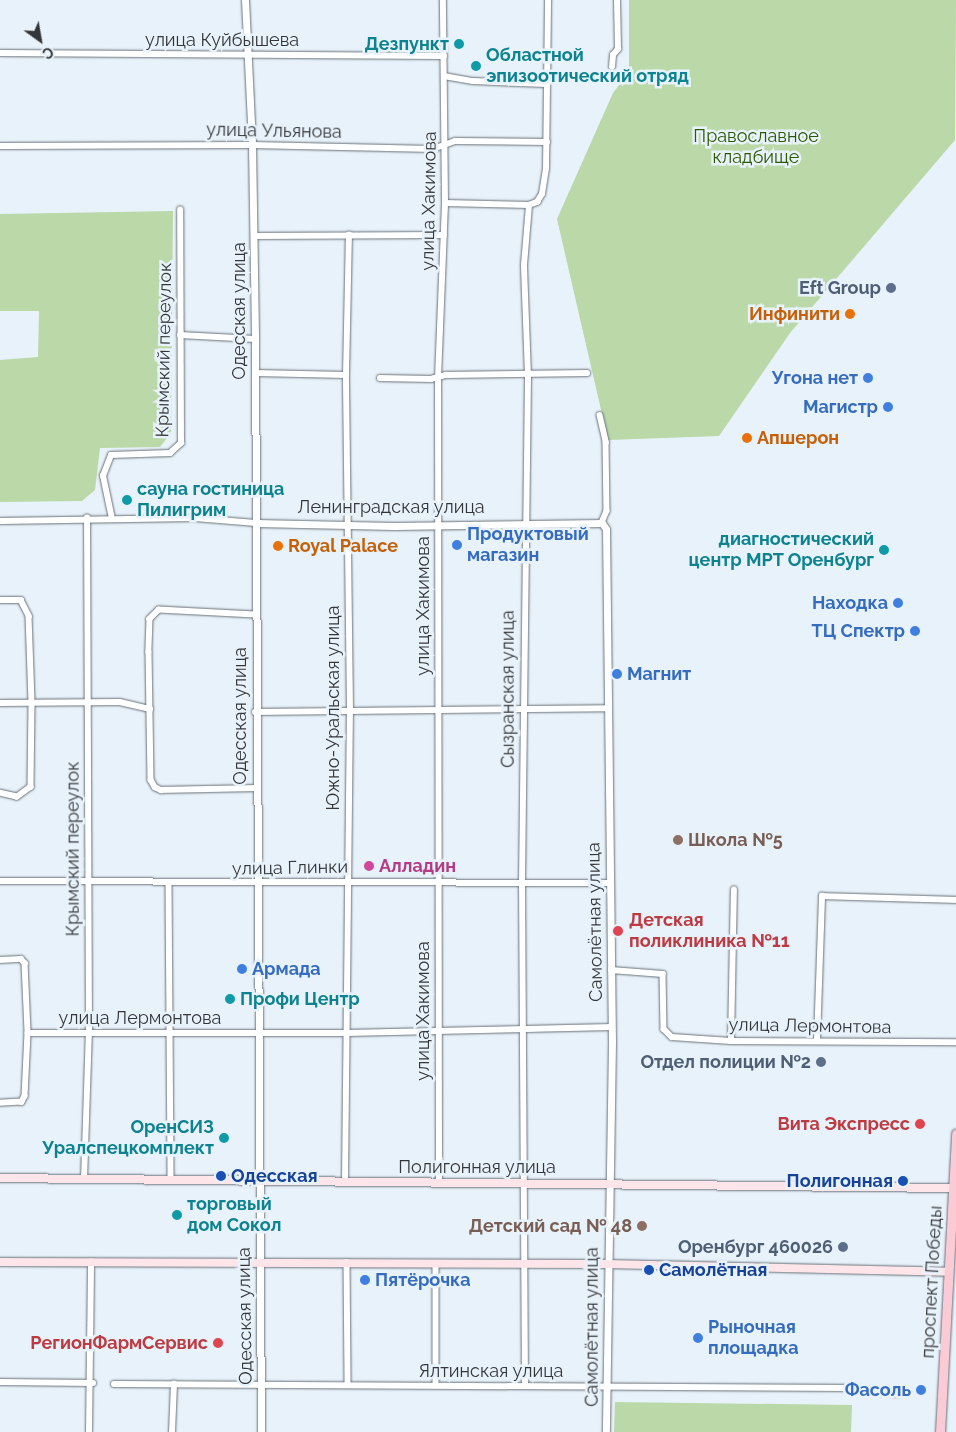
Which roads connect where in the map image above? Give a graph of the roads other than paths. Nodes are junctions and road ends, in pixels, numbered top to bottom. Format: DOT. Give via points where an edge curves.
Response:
graph roads {
  1 [pos="245,0"];
  2 [pos="443,0"];
  3 [pos="548,0"];
  4 [pos="618,0"];
  5 [pos="0,53"];
  6 [pos="247,55"];
  7 [pos="444,56"];
  8 [pos="612,67"];
  9 [pos="444,76"];
  10 [pos="546,84"];
  11 [pos="547,142"];
  12 [pos="252,145"];
  13 [pos="445,145"];
  14 [pos="0,146"];
  15 [pos="445,203"];
  16 [pos="528,205"];
  17 [pos="180,210"];
  18 [pos="349,235"];
  19 [pos="444,235"];
  20 [pos="254,236"];
  21 [pos="180,335"];
  22 [pos="256,339"];
  23 [pos="255,373"];
  24 [pos="587,373"];
  25 [pos="346,375"];
  26 [pos="528,376"];
  27 [pos="380,378"];
  28 [pos="438,378"];
  29 [pos="600,415"];
  30 [pos="87,518"];
  31 [pos="112,518"];
  32 [pos="0,521"];
  33 [pos="525,522"];
  34 [pos="256,523"];
  35 [pos="348,523"];
  36 [pos="438,523"];
  37 [pos="602,523"];
  38 [pos="0,600"];
  39 [pos="255,615"];
  40 [pos="89,702"];
  41 [pos="0,703"];
  42 [pos="32,704"];
  43 [pos="609,708"];
  44 [pos="150,709"];
  45 [pos="438,711"];
  46 [pos="523,711"];
  47 [pos="255,712"];
  48 [pos="350,712"];
  49 [pos="255,788"];
  50 [pos="0,793"];
  51 [pos="0,881"];
  52 [pos="87,882"];
  53 [pos="346,882"];
  54 [pos="438,882"];
  55 [pos="522,882"];
  56 [pos="169,883"];
  57 [pos="609,883"];
  58 [pos="256,884"];
  59 [pos="734,890"];
  60 [pos="956,900"];
  61 [pos="0,960"];
  62 [pos="611,970"];
  63 [pos="612,1027"];
  64 [pos="524,1029"];
  65 [pos="89,1032"];
  66 [pos="170,1032"];
  67 [pos="438,1032"];
  68 [pos="28,1033"];
  69 [pos="257,1033"];
  70 [pos="347,1033"];
  71 [pos="731,1041"];
  72 [pos="817,1042"];
  73 [pos="956,1042"];
  74 [pos="0,1103"];
  75 [pos="956,1133"];
  76 [pos="0,1178"];
  77 [pos="84,1180"];
  78 [pos="171,1181"];
  79 [pos="258,1181"];
  80 [pos="345,1182"];
  81 [pos="439,1182"];
  82 [pos="524,1182"];
  83 [pos="609,1183"];
  84 [pos="955,1189"];
  85 [pos="955,1213"];
  86 [pos="258,1261"];
  87 [pos="0,1262"];
  88 [pos="91,1262"];
  89 [pos="347,1262"];
  90 [pos="436,1263"];
  91 [pos="524,1264"];
  92 [pos="606,1264"];
  93 [pos="953,1273"];
  94 [pos="0,1382"];
  95 [pos="92,1383"];
  96 [pos="114,1384"];
  97 [pos="174,1384"];
  98 [pos="261,1384"];
  99 [pos="348,1384"];
  100 [pos="436,1385"];
  101 [pos="525,1386"];
  102 [pos="606,1386"];
  103 [pos="898,1394"];
  104 [pos="89,1432"];
  105 [pos="172,1432"];
  106 [pos="261,1432"];
  107 [pos="606,1432"];
  108 [pos="940,1432"];
  1 -- 6 [label="street, Одесская улица"];
  2 -- 7 [label="street, улица Хакимова"];
  3 -- 10 [label="street"];
  4 -- 8 [label="street" via="618,49 613,55"];
  5 -- 6 [label="street, улица Куйбышева"];
  6 -- 7 [label="street, улица Куйбышева"];
  6 -- 12 [label="street, Одесская улица"];
  7 -- 9 [label="street, улица Хакимова"];
  9 -- 10 [label="street" via="473,81"];
  9 -- 13 [label="street, улица Хакимова"];
  10 -- 11 [label="street"];
  11 -- 13 [label="street, улица Ульянова" via="455,141"];
  11 -- 16 [label="street" via="542,194 537,202"];
  12 -- 13 [label="street, улица Ульянова" via="433,149"];
  12 -- 14 [label="street, улица Ульянова"];
  12 -- 20 [label="street, Одесская улица"];
  13 -- 15 [label="street, улица Хакимова"];
  15 -- 16 [label="street"];
  15 -- 19 [label="street, улица Хакимова"];
  16 -- 26 [label="street, Сызранская улица" via="524,265"];
  17 -- 21 [label="street, Крымский переулок"];
  18 -- 19 [label="street"];
  18 -- 20 [label="street"];
  18 -- 25 [label="street, Южно-Уральская улица"];
  19 -- 28 [label="street, улица Хакимова"];
  20 -- 22 [label="street, Одесская улица"];
  21 -- 22 [label="street"];
  21 -- 31 [label="street, Крымский переулок" via="181,443 170,453 111,455 103,476"];
  22 -- 23 [label="street, Одесская улица"];
  23 -- 25 [label="street"];
  23 -- 34 [label="street, Одесская улица"];
  24 -- 26 [label="street"];
  25 -- 35 [label="street, Южно-Уральская улица"];
  26 -- 28 [label="street"];
  26 -- 33 [label="street, Сызранская улица"];
  27 -- 28 [label="street"];
  28 -- 36 [label="street, улица Хакимова"];
  29 -- 37 [label="street, Самолётная улица" via="606,442 607,511"];
  30 -- 31 [label="street, Ленинградская улица"];
  30 -- 32 [label="street, Ленинградская улица"];
  30 -- 40 [label="street, Крымский переулок"];
  31 -- 34 [label="street, Ленинградская улица" via="210,518"];
  33 -- 36 [label="street, Ленинградская улица"];
  33 -- 37 [label="street, Ленинградская улица"];
  33 -- 46 [label="street, Сызранская улица"];
  34 -- 35 [label="street, Ленинградская улица"];
  34 -- 39 [label="street, Одесская улица"];
  35 -- 36 [label="street, Ленинградская улица" via="394,526"];
  35 -- 48 [label="street, Южно-Уральская улица"];
  36 -- 45 [label="street, улица Хакимова"];
  37 -- 43 [label="street, Самолётная улица" via="608,545"];
  38 -- 42 [label="street" via="21,600 29,616"];
  39 -- 44 [label="street" via="159,610 154,614 149,624"];
  39 -- 47 [label="street, Одесская улица"];
  40 -- 42 [label="street"];
  40 -- 44 [label="street" via="120,702"];
  40 -- 52 [label="street, Крымский переулок"];
  41 -- 42 [label="street"];
  42 -- 50 [label="street" via="32,787 17,798"];
  43 -- 46 [label="street"];
  43 -- 57 [label="street, Самолётная улица"];
  44 -- 49 [label="street" via="151,780 155,787 161,790"];
  45 -- 46 [label="street"];
  45 -- 48 [label="street"];
  45 -- 54 [label="street, улица Хакимова"];
  46 -- 55 [label="street, Сызранская улица"];
  47 -- 48 [label="street"];
  47 -- 49 [label="street, Одесская улица"];
  48 -- 53 [label="street, Южно-Уральская улица"];
  49 -- 58 [label="street, Одесская улица"];
  51 -- 52 [label="street, улица Глинки"];
  52 -- 56 [label="street, улица Глинки"];
  52 -- 65 [label="street, Крымский переулок"];
  53 -- 54 [label="street, улица Глинки"];
  53 -- 58 [label="street, улица Глинки"];
  53 -- 70 [label="street, Южно-Уральская улица"];
  54 -- 55 [label="street, улица Глинки"];
  54 -- 67 [label="street, улица Хакимова"];
  55 -- 57 [label="street, улица Глинки"];
  55 -- 64 [label="street, Сызранская улица"];
  56 -- 58 [label="street, улица Глинки"];
  56 -- 66 [label="street"];
  57 -- 62 [label="street, Самолётная улица"];
  58 -- 69 [label="street, Одесская улица"];
  59 -- 71 [label="street"];
  60 -- 72 [label="street" via="822,896"];
  61 -- 68 [label="street" via="20,959 25,962"];
  62 -- 63 [label="street, Самолётная улица"];
  62 -- 71 [label="street, улица Лермонтова" via="663,974 666,1034"];
  63 -- 64 [label="street, улица Лермонтова"];
  63 -- 83 [label="street, Самолётная улица"];
  64 -- 67 [label="street, улица Лермонтова"];
  64 -- 82 [label="street, Сызранская улица"];
  65 -- 66 [label="street, улица Лермонтова"];
  65 -- 68 [label="street, улица Лермонтова"];
  65 -- 77 [label="street, Крымский переулок"];
  66 -- 69 [label="street, улица Лермонтова"];
  66 -- 78 [label="street"];
  67 -- 70 [label="street, улица Лермонтова"];
  67 -- 81 [label="street, улица Хакимова"];
  68 -- 74 [label="street" via="25,1096 22,1102"];
  69 -- 70 [label="street, улица Лермонтова"];
  69 -- 79 [label="street, Одесская улица"];
  70 -- 80 [label="street, Южно-Уральская улица"];
  71 -- 72 [label="street, улица Лермонтова"];
  72 -- 73 [label="street, улица Лермонтова"];
  75 -- 84 [label="main road, проспект Победы"];
  76 -- 77 [label="main road, Полигонная улица"];
  77 -- 78 [label="main road, Полигонная улица"];
  78 -- 79 [label="main road, Полигонная улица"];
  79 -- 80 [label="main road, Полигонная улица"];
  79 -- 86 [label="street, Одесская улица"];
  80 -- 81 [label="main road, Полигонная улица"];
  81 -- 82 [label="main road, Полигонная улица"];
  82 -- 83 [label="main road, Полигонная улица"];
  82 -- 91 [label="street, Сызранская улица"];
  83 -- 84 [label="main road, Полигонная улица"];
  83 -- 92 [label="street, Самолётная улица"];
  84 -- 85 [label="main road, проспект Победы"];
  85 -- 93 [label="main road, проспект Победы"];
  86 -- 88 [label="main road"];
  86 -- 89 [label="main road"];
  86 -- 98 [label="street, Одесская улица"];
  87 -- 88 [label="main road"];
  88 -- 95 [label="street"];
  89 -- 90 [label="main road"];
  89 -- 99 [label="street"];
  90 -- 91 [label="main road"];
  90 -- 100 [label="street"];
  91 -- 92 [label="main road"];
  91 -- 101 [label="street, Сызранская улица"];
  92 -- 93 [label="main road"];
  92 -- 102 [label="street, Самолётная улица"];
  93 -- 108 [label="main road, проспект Победы"];
  94 -- 95 [label="street"];
  95 -- 104 [label="street"];
  96 -- 97 [label="street, Ялтинская улица"];
  97 -- 98 [label="street, Ялтинская улица"];
  97 -- 105 [label="street"];
  98 -- 99 [label="street, Ялтинская улица"];
  98 -- 106 [label="street, Одесская улица"];
  99 -- 100 [label="street, Ялтинская улица"];
  100 -- 101 [label="street, Ялтинская улица"];
  101 -- 102 [label="street, Ялтинская улица"];
  102 -- 103 [label="street, Ялтинская улица" via="849,1388"];
  102 -- 107 [label="street, Самолётная улица"];
}
